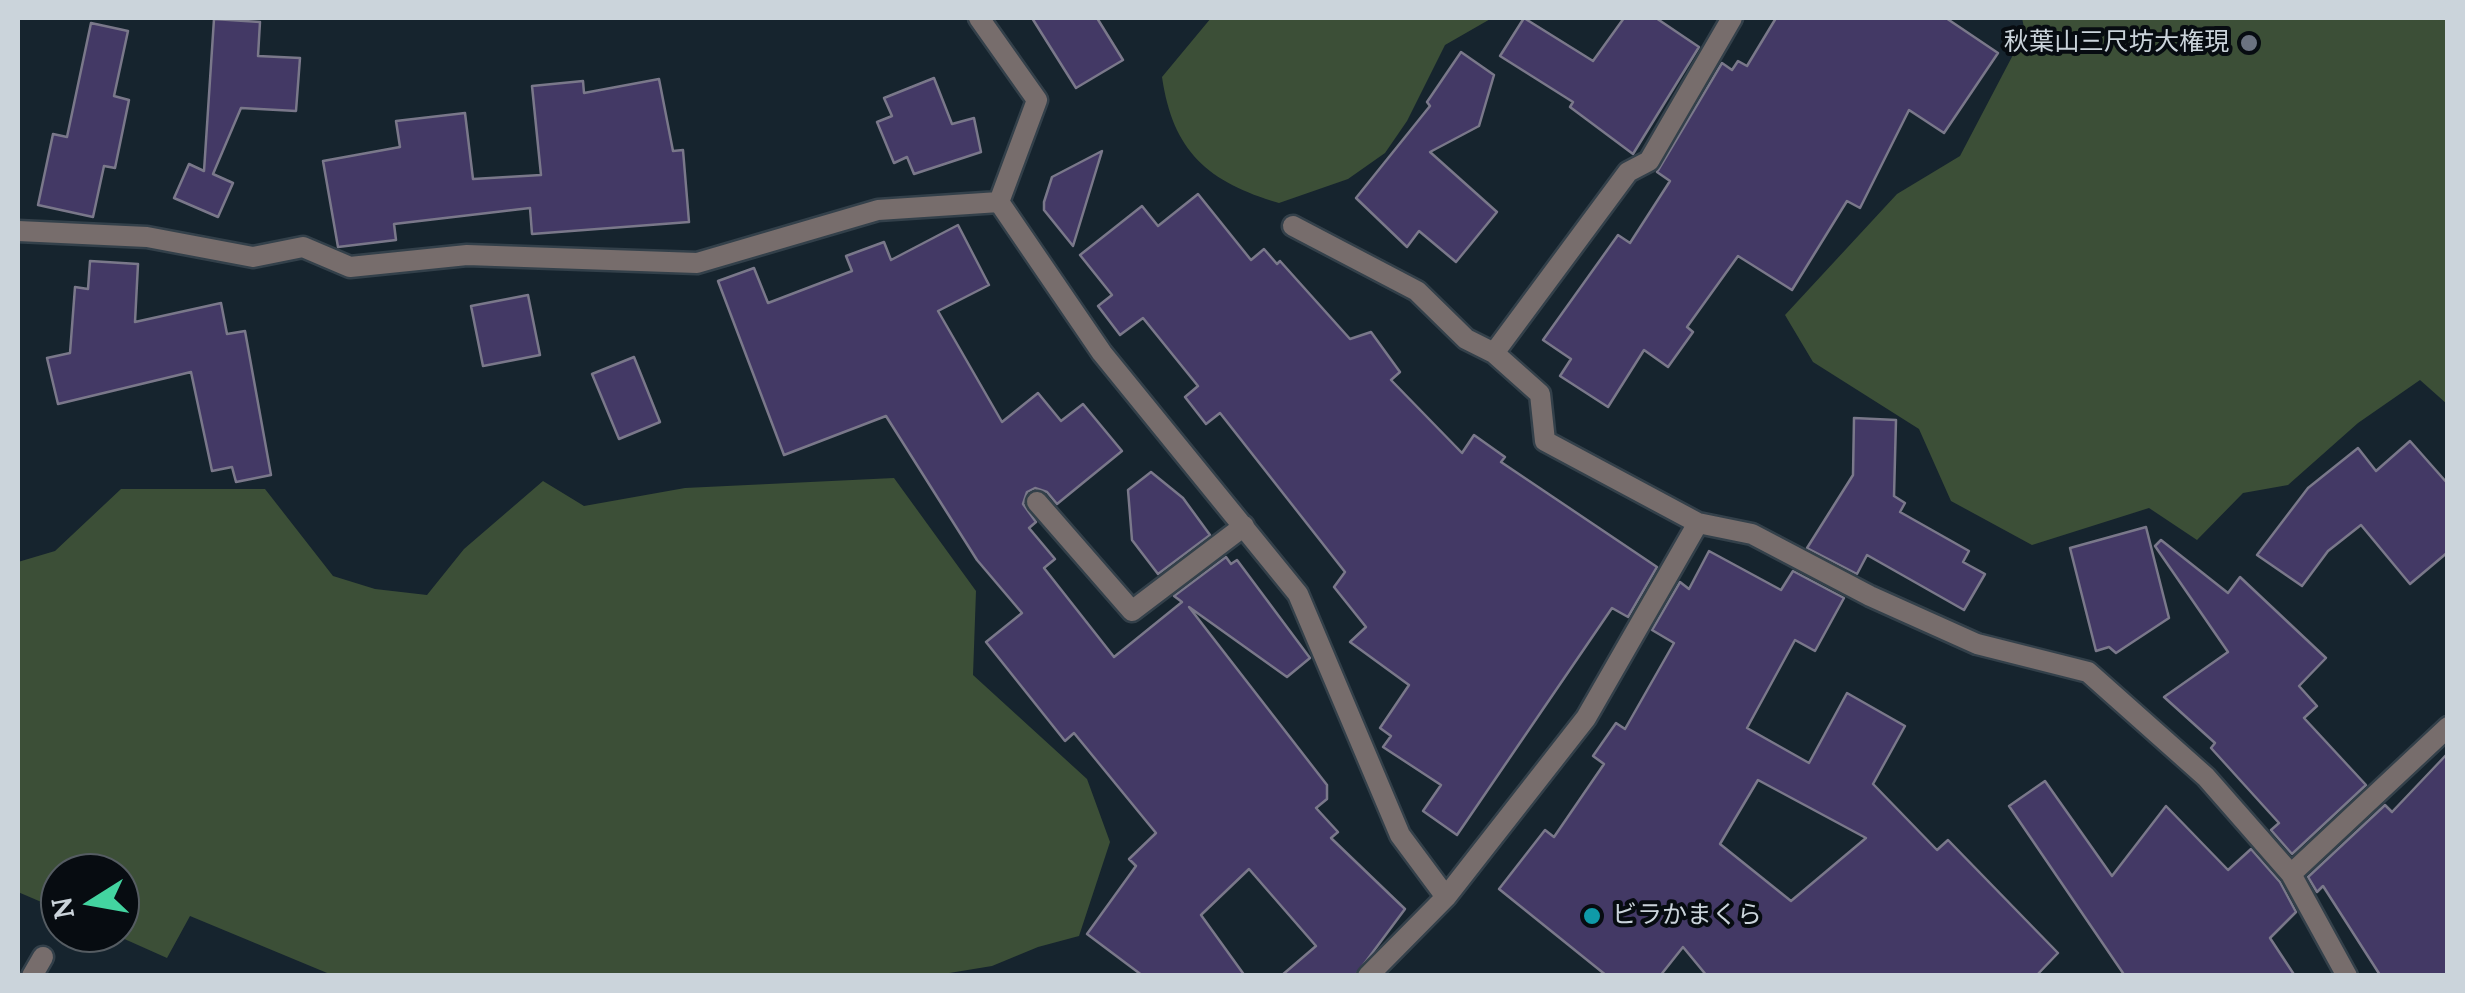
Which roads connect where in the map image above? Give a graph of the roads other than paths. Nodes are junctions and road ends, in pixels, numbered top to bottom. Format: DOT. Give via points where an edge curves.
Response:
graph roads {
  1 [pos="979,18"];
  2 [pos="1732,18"];
  3 [pos="999,202"];
  4 [pos="1293,226"];
  5 [pos="18,231"];
  6 [pos="1494,354"];
  7 [pos="1037,502"];
  8 [pos="1698,523"];
  9 [pos="1244,526"];
  10 [pos="2448,726"];
  11 [pos="2290,874"];
  12 [pos="1446,897"];
  13 [pos="1368,976"];
  14 [pos="2347,976"];
  1 -- 3 [label="street" via="1037,100"];
  2 -- 6 [label="street" via="1649,161 1628,172"];
  3 -- 5 [label="street" via="878,210 697,263 467,255 350,268 303,248 253,257 147,238"];
  3 -- 9 [label="street" via="1102,353"];
  4 -- 6 [label="street" via="1417,292 1466,339"];
  6 -- 8 [label="street" via="1540,394 1545,441"];
  7 -- 9 [label="street" via="1132,610"];
  8 -- 11 [label="street" via="1752,534 1976,644 2088,672 2206,778"];
  8 -- 12 [label="street" via="1586,718"];
  9 -- 12 [label="street" via="1298,594 1400,835"];
  10 -- 11 [label="street"];
  11 -- 14 [label="street"];
  12 -- 13 [label="street"];
}
